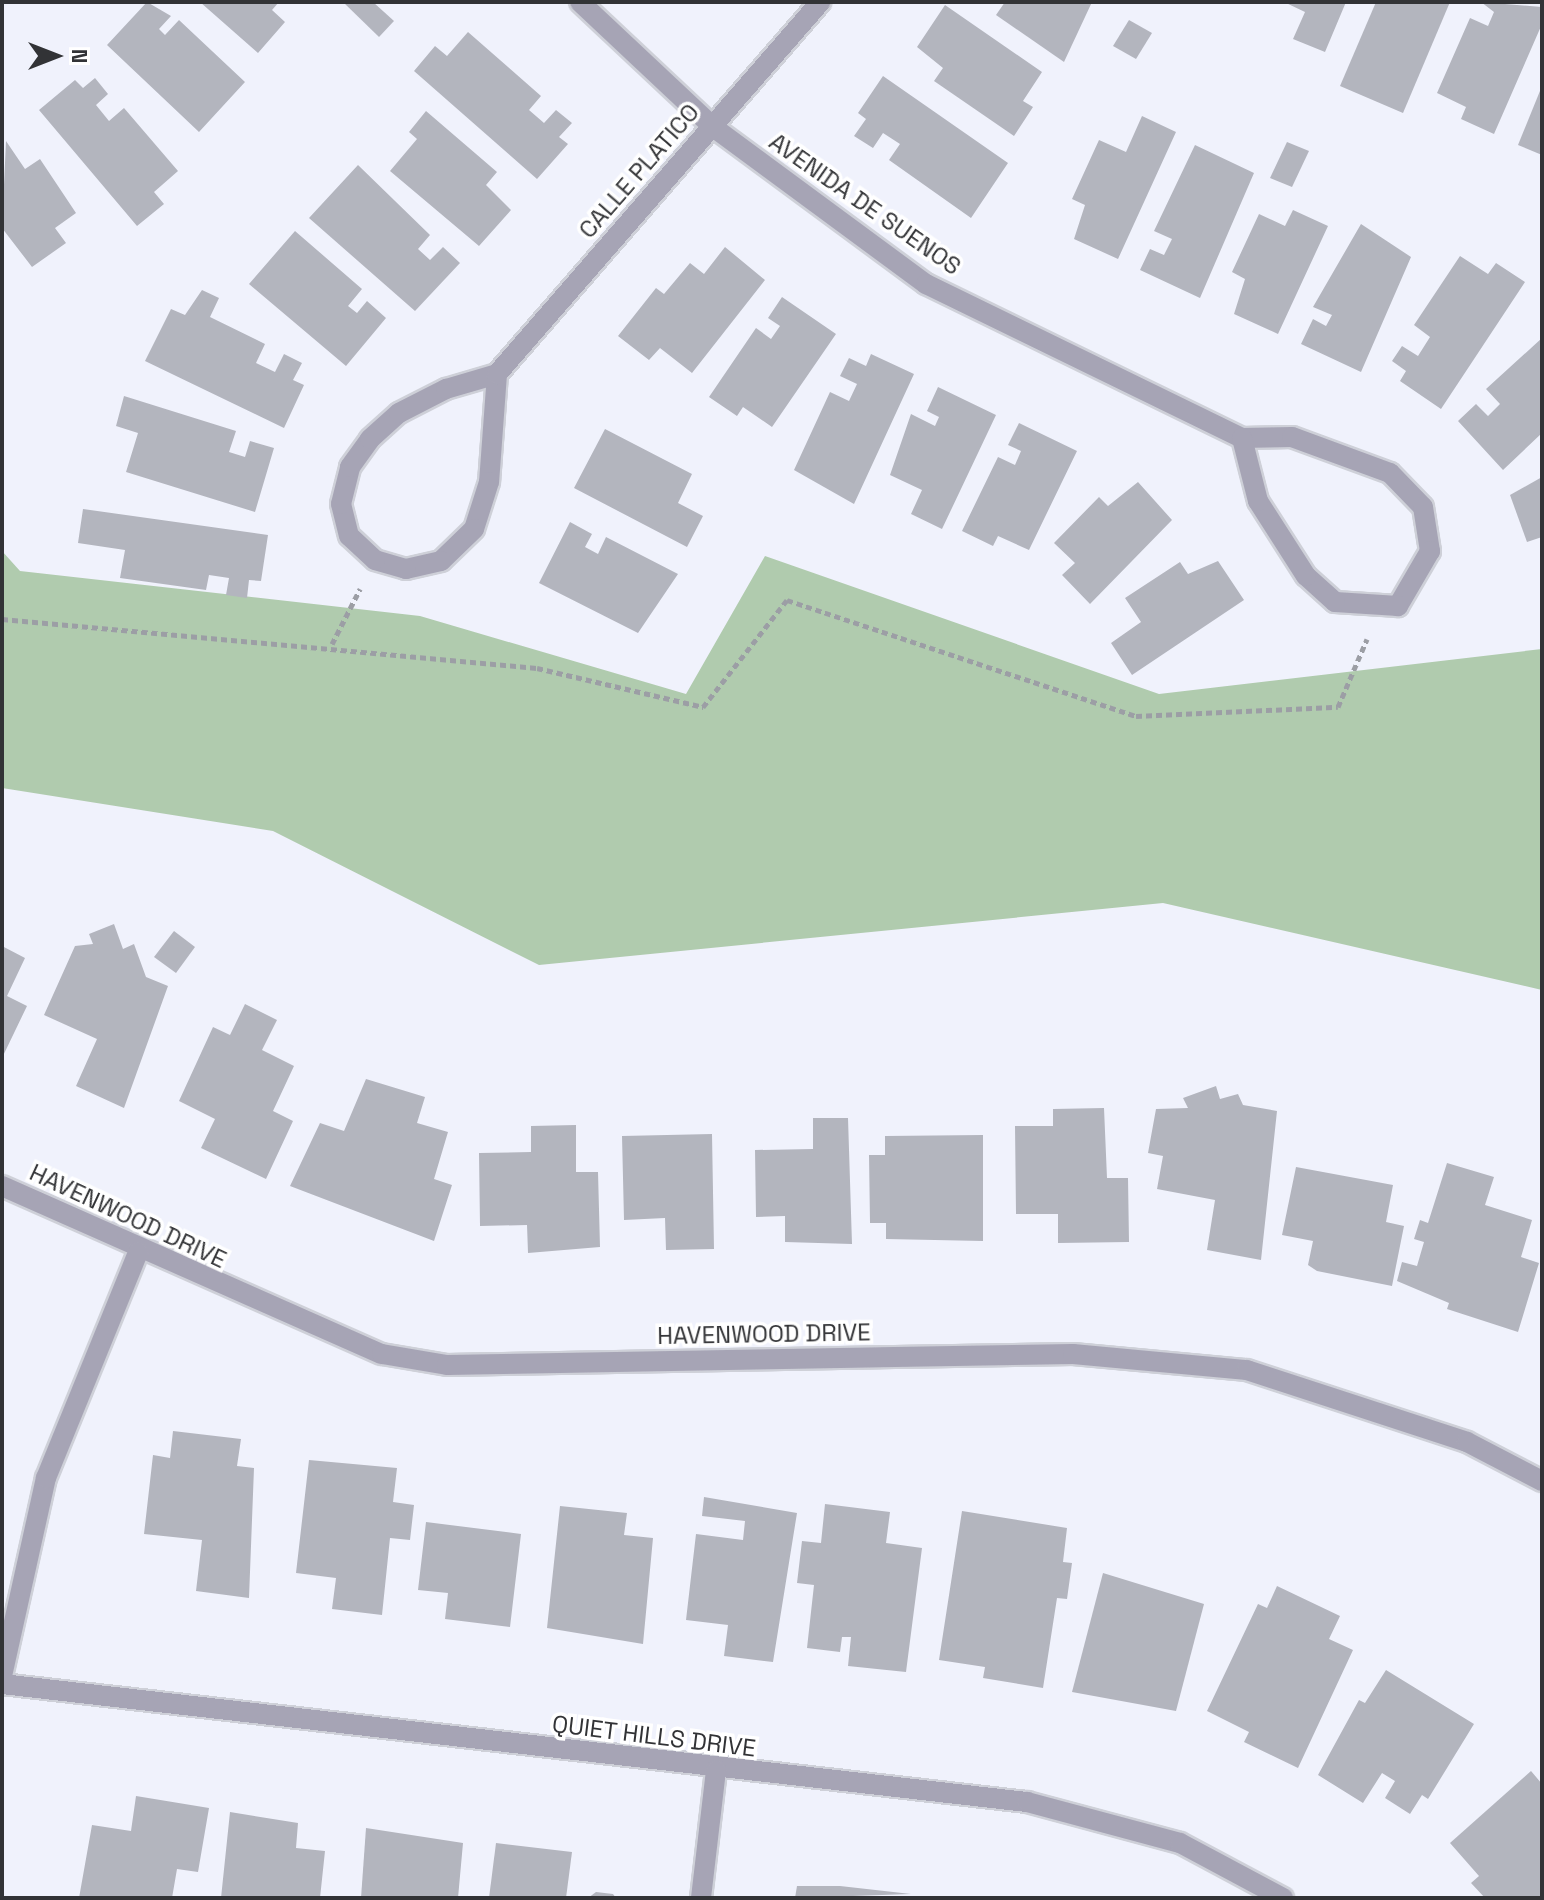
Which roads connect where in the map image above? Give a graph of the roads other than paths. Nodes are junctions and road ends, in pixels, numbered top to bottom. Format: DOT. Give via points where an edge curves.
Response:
graph roads {
  1 [pos="580,2"];
  2 [pos="820,2"];
  3 [pos="713,127"];
  4 [pos="497,374"];
  5 [pos="1242,438"];
  6 [pos="2,1186"];
  7 [pos="138,1252"];
  8 [pos="1542,1481"];
  9 [pos="2,1676"];
  10 [pos="2,1684"];
  11 [pos="716,1771"];
  12 [pos="701,1898"];
  13 [pos="1283,1898"];
  1 -- 3 [label="street, AVENIDA DE SUENOS"];
  2 -- 3 [label="street, CALLE PLATICO"];
  3 -- 4 [label="street, CALLE PLATICO"];
  3 -- 5 [label="street, AVENIDA DE SUENOS" via="926,284"];
  4 -- 4 [label="street, CALLE PLATICO" via="399,413 350,467 341,504 349,536 375,560 406,569 441,561 474,529 489,482"];
  5 -- 5 [label="street, AVENIDA DE SUENOS" via="1258,501 1306,576 1335,602 1398,606 1419,581 1430,551 1423,507 1390,473 1345,453 1292,437"];
  6 -- 7 [label="street, HAVENWOOD DRIVE"];
  7 -- 8 [label="street, HAVENWOOD DRIVE" via="382,1354 447,1365 1073,1354 1247,1370 1467,1442"];
  7 -- 9 [label="street" via="46,1478"];
  10 -- 11 [label="street, QUIET HILLS DRIVE"];
  11 -- 12 [label="street"];
  11 -- 13 [label="street, QUIET HILLS DRIVE" via="1027,1802 1180,1843"];
}
